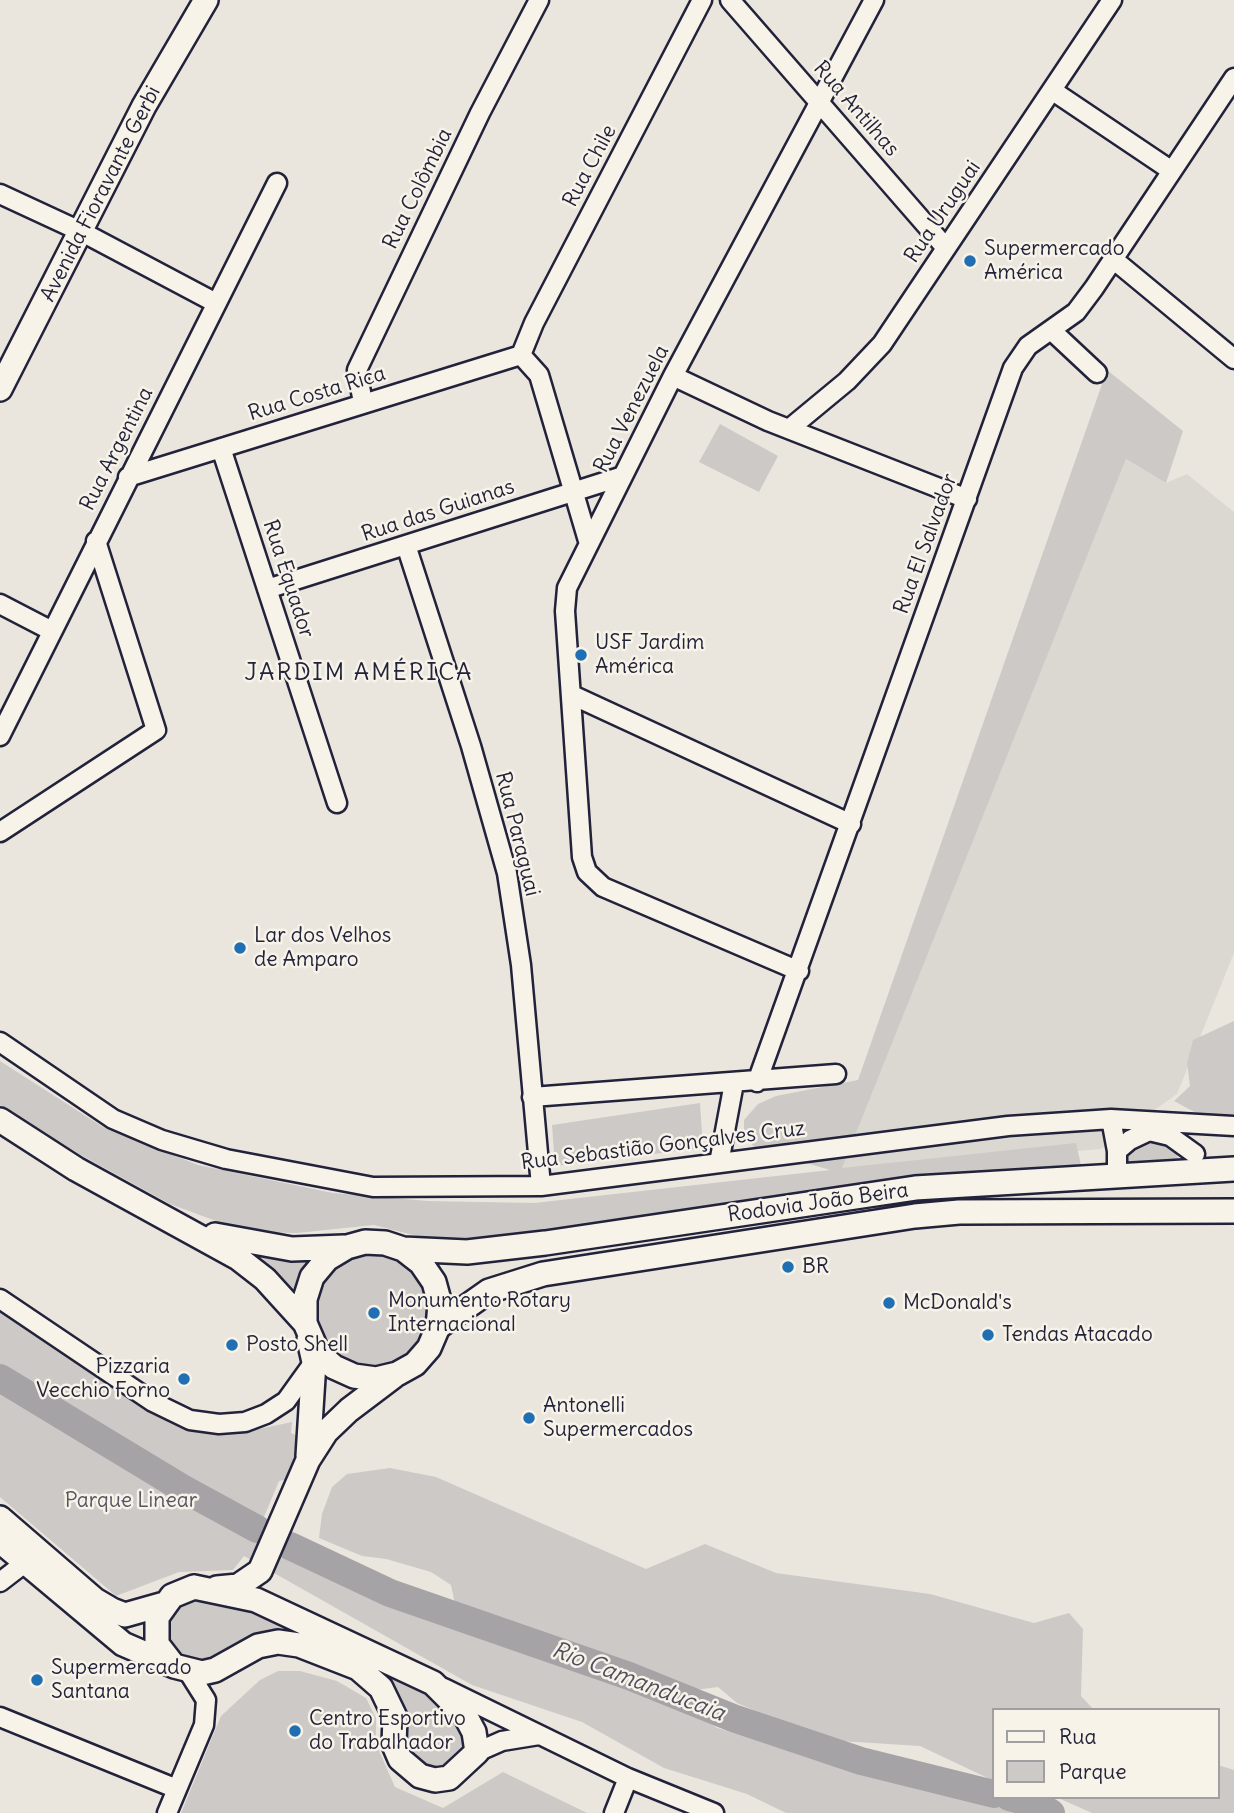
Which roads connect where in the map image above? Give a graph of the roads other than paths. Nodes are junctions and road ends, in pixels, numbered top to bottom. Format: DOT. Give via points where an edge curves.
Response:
graph roads {
  1 [pos="206,0"];
  2 [pos="539,0"];
  3 [pos="702,0"];
  4 [pos="730,0"];
  5 [pos="874,0"];
  6 [pos="1112,0"];
  7 [pos="1234,78"];
  8 [pos="1053,91"];
  9 [pos="819,102"];
  10 [pos="1172,171"];
  11 [pos="277,183"];
  12 [pos="0,194"];
  13 [pos="82,232"];
  14 [pos="946,248"];
  15 [pos="1113,259"];
  16 [pos="216,303"];
  17 [pos="1051,330"];
  18 [pos="1232,351"];
  19 [pos="521,355"];
  20 [pos="6,363"];
  21 [pos="1097,373"];
  22 [pos="673,376"];
  23 [pos="0,389"];
  24 [pos="363,403"];
  25 [pos="789,429"];
  26 [pos="221,448"];
  27 [pos="623,476"];
  28 [pos="128,477"];
  29 [pos="574,492"];
  30 [pos="967,499"];
  31 [pos="96,541"];
  32 [pos="589,544"];
  33 [pos="406,545"];
  34 [pos="267,589"];
  35 [pos="0,604"];
  36 [pos="52,631"];
  37 [pos="572,695"];
  38 [pos="0,736"];
  39 [pos="337,803"];
  40 [pos="851,824"];
  41 [pos="0,832"];
  42 [pos="799,971"];
  43 [pos="0,1042"];
  44 [pos="836,1074"];
  45 [pos="757,1082"];
  46 [pos="734,1083"];
  47 [pos="532,1097"];
  48 [pos="1111,1119"];
  49 [pos="0,1120"];
  50 [pos="1208,1125"];
  51 [pos="1234,1126"];
  52 [pos="1234,1161"];
  53 [pos="1193,1162"];
  54 [pos="719,1163"];
  55 [pos="1117,1163"];
  56 [pos="1234,1169"];
  57 [pos="541,1186"];
  58 [pos="1177,1210"];
  59 [pos="1129,1211"];
  60 [pos="1234,1211"];
  61 [pos="185,1228"];
  62 [pos="346,1247"];
  63 [pos="403,1250"];
  64 [pos="0,1299"];
  65 [pos="438,1327"];
  66 [pos="306,1328"];
  67 [pos="314,1362"];
  68 [pos="397,1374"];
  69 [pos="304,1467"];
  70 [pos="0,1518"];
  71 [pos="0,1541"];
  72 [pos="26,1562"];
  73 [pos="261,1568"];
  74 [pos="0,1582"];
  75 [pos="206,1588"];
  76 [pos="164,1604"];
  77 [pos="269,1606"];
  78 [pos="255,1647"];
  79 [pos="181,1669"];
  80 [pos="433,1683"];
  81 [pos="0,1717"];
  82 [pos="540,1735"];
  83 [pos="477,1752"];
  84 [pos="628,1778"];
  85 [pos="177,1789"];
  86 [pos="167,1813"];
  87 [pos="614,1813"];
  88 [pos="714,1813"];
  1 -- 13 [label="main road, Avenida Fioravante Gerbi" via="144,106"];
  2 -- 24 [label="street, Rua Colômbia" via="357,370"];
  3 -- 19 [label="street, Rua Chile"];
  4 -- 9 [label="street, Rua Antilhas"];
  5 -- 9 [label="street, Rua Venezuela"];
  6 -- 8 [label="street, Rua Uruguai"];
  7 -- 10 [label="street, Rua El Salvador"];
  8 -- 10 [label="street"];
  8 -- 14 [label="street, Rua Uruguai"];
  9 -- 14 [label="street, Rua Antilhas"];
  9 -- 22 [label="street, Rua Venezuela"];
  10 -- 15 [label="street, Rua El Salvador"];
  11 -- 16 [label="street, Rua Argentina"];
  12 -- 13 [label="street"];
  13 -- 16 [label="street"];
  13 -- 20 [label="main road, Avenida Fioravante Gerbi"];
  14 -- 25 [label="street, Rua Uruguai" via="883,344"];
  15 -- 17 [label="street, Rua El Salvador" via="1076,312"];
  15 -- 18 [label="street"];
  16 -- 28 [label="street, Rua Argentina"];
  17 -- 21 [label="street"];
  17 -- 30 [label="street, Rua El Salvador" via="1028,346 1013,368"];
  19 -- 24 [label="street, Rua Costa Rica"];
  19 -- 29 [label="street" via="539,375"];
  20 -- 23 [label="main road, Avenida Fioravante Gerbi"];
  22 -- 25 [label="street"];
  22 -- 27 [label="street, Rua Venezuela"];
  24 -- 26 [label="street, Rua Costa Rica"];
  25 -- 30 [label="street"];
  26 -- 28 [label="street, Rua Costa Rica"];
  26 -- 34 [label="street, Rua Equador"];
  27 -- 29 [label="street, Rua das Guianas"];
  27 -- 32 [label="street, Rua Venezuela"];
  28 -- 31 [label="street, Rua Argentina"];
  29 -- 32 [label="street"];
  29 -- 33 [label="street, Rua das Guianas"];
  30 -- 40 [label="street, Rua El Salvador"];
  31 -- 36 [label="street, Rua Argentina"];
  31 -- 41 [label="street" via="156,730"];
  32 -- 37 [label="street, Rua Venezuela" via="567,588"];
  33 -- 34 [label="street, Rua das Guianas"];
  33 -- 47 [label="street, Rua Paraguai" via="507,873 521,965"];
  34 -- 39 [label="street, Rua Equador"];
  35 -- 36 [label="street"];
  36 -- 38 [label="street, Rua Argentina"];
  37 -- 40 [label="street"];
  37 -- 42 [label="street, Rua Venezuela" via="582,857 587,872 603,887"];
  40 -- 42 [label="street, Rua El Salvador"];
  42 -- 45 [label="street, Rua El Salvador"];
  43 -- 57 [label="street, Rua Sebastião Gonçalves Cruz" via="113,1119 226,1159 373,1187"];
  44 -- 45 [label="street"];
  45 -- 46 [label="street"];
  46 -- 47 [label="street"];
  46 -- 54 [label="street"];
  47 -- 57 [label="street, Rua Paraguai"];
  48 -- 50 [label="street, Rua Sebastião Gonçalves Cruz"];
  48 -- 54 [label="street, Rua Sebastião Gonçalves Cruz" via="1008,1126"];
  48 -- 55 [label="street"];
  49 -- 61 [label="main road" via="76,1169"];
  50 -- 51 [label="street, Rua Sebastião Gonçalves Cruz"];
  50 -- 53 [label="street"];
  52 -- 53 [label="main road"];
  53 -- 55 [label="main road, Rodovia João Beira"];
  53 -- 55 [label="street" via="1170,1136 1149,1131 1130,1140"];
  53 -- 56 [label="main road, Rodovia João Beira"];
  53 -- 58 [label="main road"];
  54 -- 57 [label="street, Rua Sebastião Gonçalves Cruz"];
  55 -- 59 [label="main road"];
  55 -- 63 [label="main road, Rodovia João Beira" via="480,1250"];
  58 -- 59 [label="main road, Rodovia João Beira"];
  58 -- 60 [label="main road, Rodovia João Beira"];
  59 -- 65 [label="main road, Rodovia João Beira" via="915,1216 543,1274 489,1291"];
  61 -- 62 [label="main road" via="292,1250"];
  61 -- 66 [label="main road" via="265,1279"];
  62 -- 63 [label="main road" via="385,1243"];
  62 -- 66 [label="main road" via="327,1259 312,1277 305,1299"];
  63 -- 65 [label="main road" via="421,1263 434,1282 440,1304"];
  64 -- 67 [label="street" via="153,1402 190,1420 245,1422 266,1414 286,1401"];
  65 -- 68 [label="main road" via="429,1348 415,1364"];
  66 -- 67 [label="main road"];
  66 -- 68 [label="main road" via="318,1353 344,1372 376,1379"];
  67 -- 69 [label="main road"];
  68 -- 69 [label="main road" via="326,1432"];
  69 -- 73 [label="main road"];
  70 -- 76 [label="main road" via="112,1610 125,1615"];
  71 -- 72 [label="main road"];
  72 -- 74 [label="street"];
  72 -- 79 [label="main road" via="123,1644"];
  73 -- 75 [label="main road" via="228,1589"];
  73 -- 77 [label="main road"];
  75 -- 76 [label="main road" via="183,1590"];
  75 -- 77 [label="main road"];
  76 -- 79 [label="main road" via="155,1630 164,1656"];
  77 -- 78 [label="main road"];
  77 -- 80 [label="main road"];
  78 -- 79 [label="main road" via="215,1670"];
  78 -- 83 [label="main road" via="288,1644 358,1668 391,1702 394,1745 408,1768 435,1780 449,1779"];
  79 -- 85 [label="street" via="206,1700 204,1725"];
  80 -- 82 [label="street"];
  80 -- 83 [label="main road" via="465,1714"];
  81 -- 85 [label="street"];
  82 -- 83 [label="street" via="502,1741"];
  82 -- 84 [label="street"];
  84 -- 87 [label="street"];
  84 -- 88 [label="street"];
  85 -- 86 [label="street"];
}
